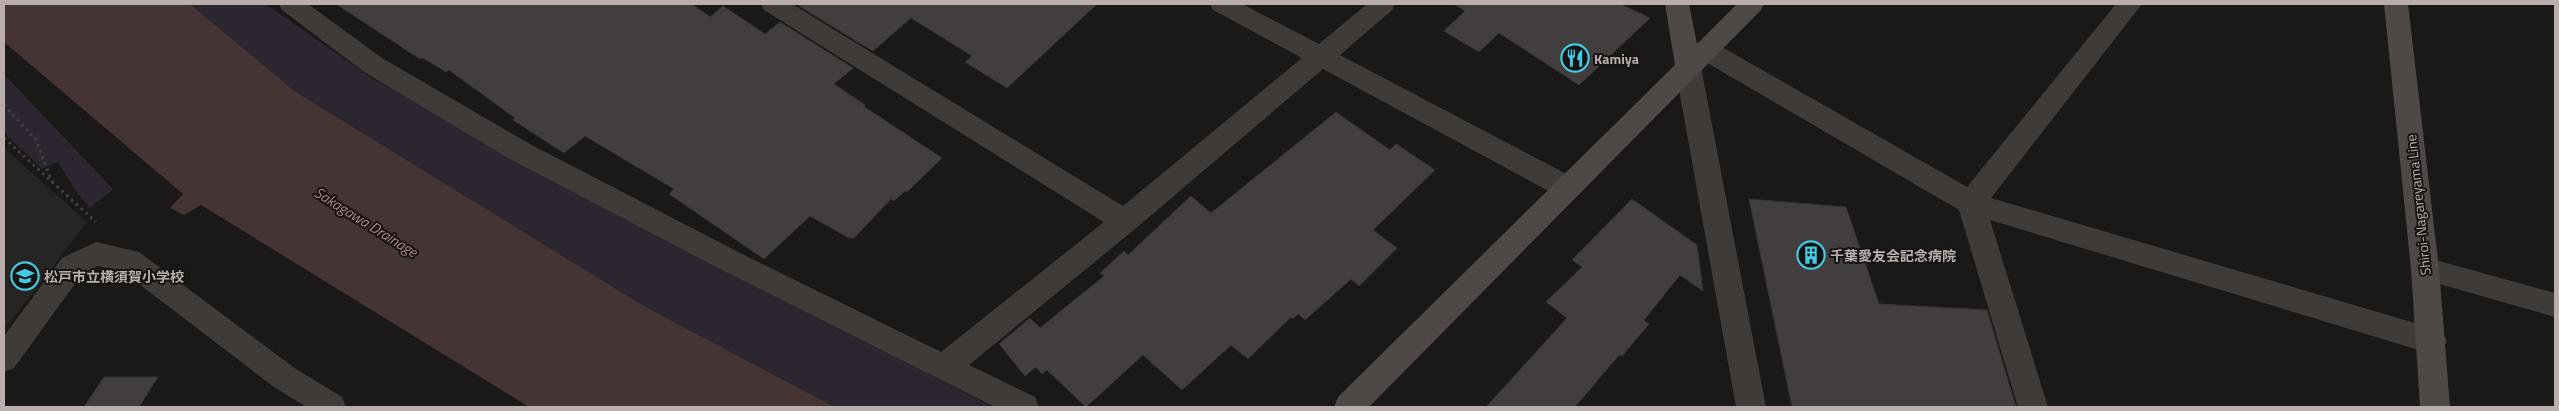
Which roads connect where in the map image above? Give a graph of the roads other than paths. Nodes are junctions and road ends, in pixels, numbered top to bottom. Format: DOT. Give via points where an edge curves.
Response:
graph roads {
  1 [pos="290,4"];
  2 [pos="773,4"];
  3 [pos="1222,4"];
  4 [pos="1382,4"];
  5 [pos="1677,4"];
  6 [pos="1752,4"];
  7 [pos="2130,4"];
  8 [pos="2396,4"];
  9 [pos="1321,56"];
  10 [pos="1697,58"];
  11 [pos="1568,188"];
  12 [pos="1971,203"];
  13 [pos="1125,221"];
  14 [pos="2425,269"];
  15 [pos="2555,305"];
  16 [pos="2432,341"];
  17 [pos="4,359"];
  18 [pos="943,368"];
  19 [pos="331,407"];
  20 [pos="1024,407"];
  21 [pos="1349,407"];
  22 [pos="1751,407"];
  23 [pos="2033,407"];
  24 [pos="2435,407"];
  1 -- 18 [label="street" via="373,65 519,151"];
  2 -- 13 [label="street"];
  3 -- 9 [label="street"];
  4 -- 9 [label="street"];
  5 -- 10 [label="street"];
  6 -- 10 [label="street"];
  7 -- 12 [label="street"];
  8 -- 14 [label="street, Shiroi-Nagareyama Line"];
  9 -- 11 [label="street"];
  9 -- 13 [label="street"];
  10 -- 11 [label="street"];
  10 -- 12 [label="street"];
  10 -- 22 [label="street"];
  11 -- 21 [label="street"];
  12 -- 16 [label="street"];
  12 -- 23 [label="street"];
  13 -- 18 [label="street"];
  14 -- 15 [label="street"];
  14 -- 16 [label="street, Shiroi-Nagareyama Line"];
  16 -- 24 [label="street, Shiroi-Nagareyama Line"];
  17 -- 19 [label="street" via="72,266 96,254 129,260 285,378"];
  18 -- 20 [label="street"];
}
